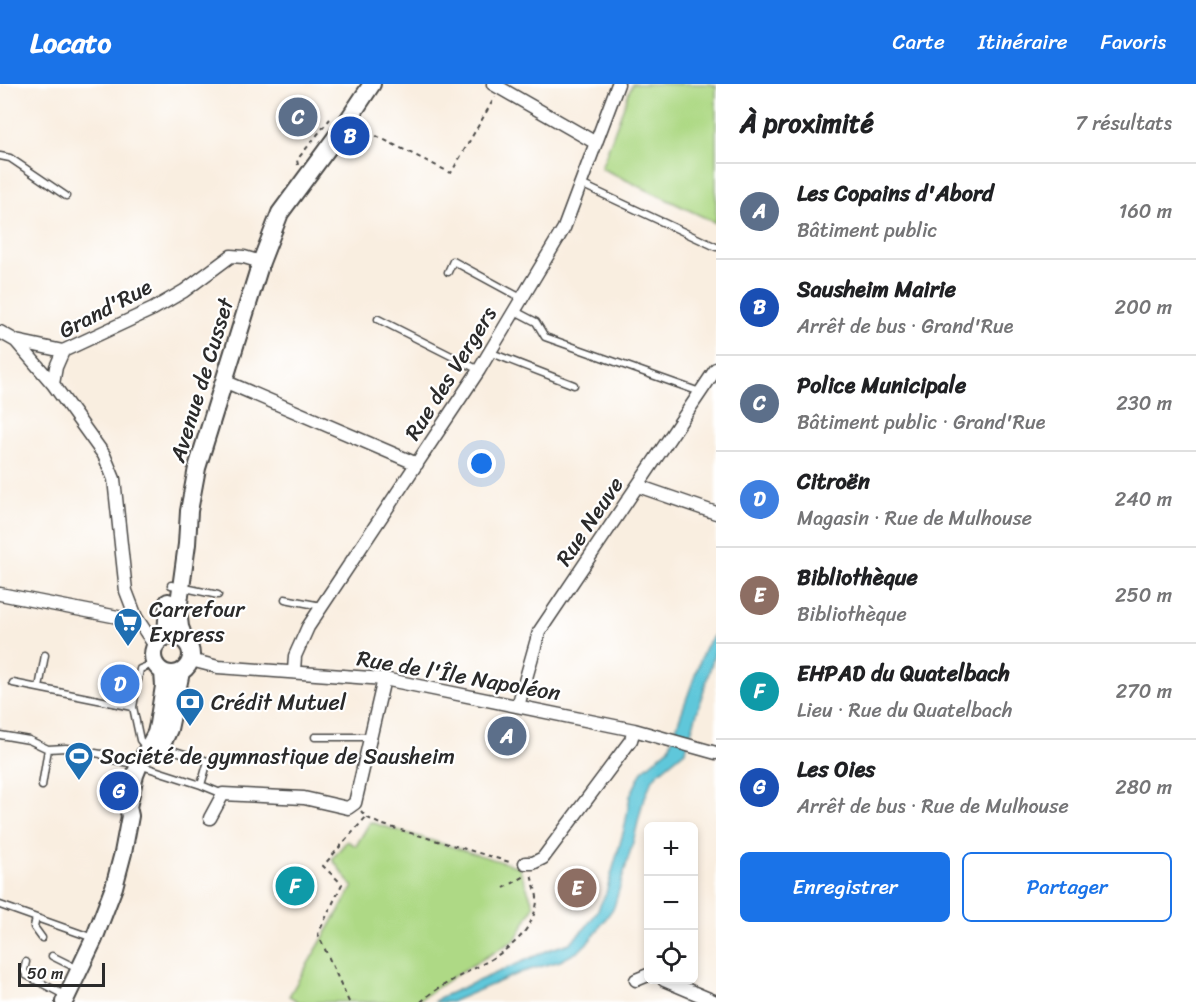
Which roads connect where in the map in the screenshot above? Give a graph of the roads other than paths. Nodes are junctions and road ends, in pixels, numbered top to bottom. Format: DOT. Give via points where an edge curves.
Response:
graph roads {
  1 [pos="372,84"];
  2 [pos="618,84"];
  3 [pos="497,86"];
  4 [pos="596,143"];
  5 [pos="0,156"];
  6 [pos="581,184"];
  7 [pos="66,196"];
  8 [pos="716,247"];
  9 [pos="261,262"];
  10 [pos="448,272"];
  11 [pos="521,298"];
  12 [pos="513,311"];
  13 [pos="378,319"];
  14 [pos="0,332"];
  15 [pos="16,341"];
  16 [pos="63,351"];
  17 [pos="489,351"];
  18 [pos="716,369"];
  19 [pos="479,370"];
  20 [pos="224,381"];
  21 [pos="53,384"];
  22 [pos="574,385"];
  23 [pos="700,392"];
  24 [pos="417,464"];
  25 [pos="638,486"];
  26 [pos="716,513"];
  27 [pos="175,585"];
  28 [pos="0,594"];
  29 [pos="218,595"];
  30 [pos="285,599"];
  31 [pos="321,606"];
  32 [pos="136,617"];
  33 [pos="185,640"];
  34 [pos="160,641"];
  35 [pos="45,655"];
  36 [pos="186,666"];
  37 [pos="159,668"];
  38 [pos="294,671"];
  39 [pos="384,679"];
  40 [pos="13,683"];
  41 [pos="39,688"];
  42 [pos="518,706"];
  43 [pos="133,707"];
  44 [pos="634,730"];
  45 [pos="0,735"];
  46 [pos="315,737"];
  47 [pos="372,737"];
  48 [pos="155,748"];
  49 [pos="48,749"];
  50 [pos="716,753"];
  51 [pos="143,767"];
  52 [pos="201,785"];
  53 [pos="42,786"];
  54 [pos="223,794"];
  55 [pos="210,818"];
  56 [pos="525,863"];
  57 [pos="0,905"];
  58 [pos="36,918"];
  59 [pos="42,938"];
  60 [pos="94,939"];
  61 [pos="52,956"];
  62 [pos="26,962"];
  63 [pos="79,970"];
  64 [pos="644,977"];
  65 [pos="636,980"];
  66 [pos="673,984"];
  67 [pos="65,999"];
  68 [pos="716,1002"];
  1 -- 9 [label="main road" via="280,213"];
  2 -- 4 [label="street, Rue des Vergers"];
  3 -- 4 [label="street"];
  4 -- 6 [label="street, Rue des Vergers"];
  5 -- 7 [label="lane" via="10,158"];
  6 -- 8 [label="lane"];
  6 -- 11 [label="street, Rue des Vergers" via="564,228"];
  9 -- 16 [label="street, Grand'Rue" via="231,256 153,309"];
  9 -- 20 [label="main road, Avenue de Cusset"];
  10 -- 11 [label="lane" via="453,261"];
  11 -- 12 [label="street, Rue des Vergers"];
  12 -- 17 [label="street, Rue des Vergers"];
  12 -- 23 [label="lane" via="536,322 545,337"];
  13 -- 19 [label="lane"];
  14 -- 15 [label="street"];
  15 -- 16 [label="street"];
  15 -- 21 [label="street"];
  16 -- 21 [label="street, Grand'Rue"];
  17 -- 19 [label="street, Rue des Vergers"];
  17 -- 22 [label="lane"];
  18 -- 23 [label="street, Rue Neuve"];
  19 -- 24 [label="street, Rue des Vergers"];
  20 -- 24 [label="street"];
  20 -- 27 [label="main road, Avenue de Cusset" via="197,468 187,544"];
  21 -- 32 [label="street" via="104,455 114,479 126,591"];
  23 -- 25 [label="street, Rue Neuve"];
  24 -- 31 [label="street, Rue des Vergers"];
  25 -- 26 [label="street"];
  25 -- 42 [label="street, Rue Neuve" via="539,632"];
  27 -- 29 [label="lane"];
  27 -- 33 [label="main road, Avenue de Cusset"];
  27 -- 34 [label="main road, Avenue de Cusset"];
  28 -- 32 [label="street" via="128,619"];
  30 -- 31 [label="lane"];
  31 -- 38 [label="street, Rue des Vergers" via="295,656"];
  32 -- 34 [label="street"];
  33 -- 34 [label="main road" via="176,636"];
  33 -- 36 [label="main road" via="191,649"];
  34 -- 37 [label="main road" via="153,651"];
  35 -- 41 [label="lane"];
  36 -- 37 [label="main road" via="175,674"];
  36 -- 38 [label="street, Rue de l'Île Napoléon"];
  36 -- 48 [label="main road" via="169,729"];
  37 -- 43 [label="lane" via="140,669"];
  37 -- 48 [label="main road" via="164,686"];
  38 -- 39 [label="street, Rue de l'Île Napoléon"];
  39 -- 42 [label="street, Rue de l'Île Napoléon"];
  39 -- 47 [label="street"];
  40 -- 41 [label="lane"];
  41 -- 43 [label="lane"];
  42 -- 44 [label="street, Rue de l'Île Napoléon"];
  43 -- 48 [label="lane" via="140,740"];
  44 -- 50 [label="street, Rue de l'Île Napoléon"];
  44 -- 56 [label="street" via="631,740 543,858"];
  45 -- 49 [label="lane" via="29,740"];
  46 -- 47 [label="lane"];
  47 -- 54 [label="street" via="355,803 348,808 304,798"];
  48 -- 51 [label="main road"];
  48 -- 52 [label="lane" via="208,761"];
  49 -- 51 [label="lane" via="101,754"];
  49 -- 53 [label="lane"];
  51 -- 52 [label="lane"];
  51 -- 60 [label="main road" via="128,807 130,816 114,887"];
  52 -- 54 [label="lane"];
  54 -- 55 [label="street"];
  57 -- 58 [label="lane"];
  58 -- 59 [label="lane" via="34,927"];
  58 -- 60 [label="lane"];
  60 -- 63 [label="main road"];
  61 -- 63 [label="lane"];
  62 -- 67 [label="lane" via="26,975"];
  63 -- 67 [label="main road"];
  64 -- 65 [label="street"];
  66 -- 68 [label="street"];
}
